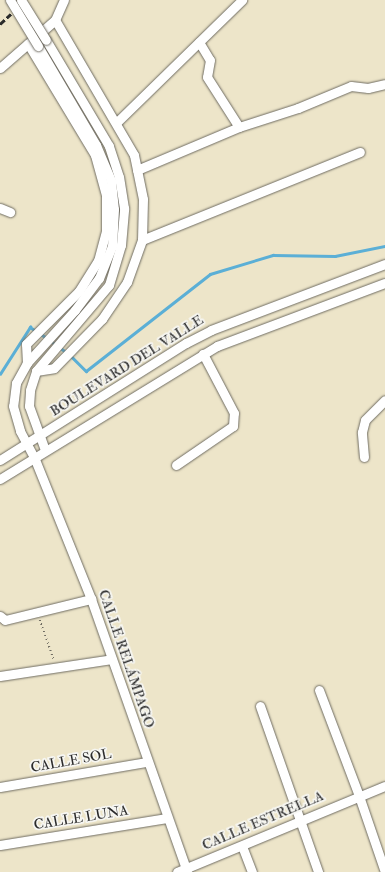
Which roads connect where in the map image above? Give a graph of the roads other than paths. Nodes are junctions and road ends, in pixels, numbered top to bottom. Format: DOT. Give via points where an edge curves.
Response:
graph roads {
  1 [pos="10,0"];
  2 [pos="21,0"];
  3 [pos="64,0"];
  4 [pos="242,0"];
  5 [pos="55,20"];
  6 [pos="199,42"];
  7 [pos="33,43"];
  8 [pos="0,68"];
  9 [pos="385,84"];
  10 [pos="117,122"];
  11 [pos="239,127"];
  12 [pos="360,152"];
  13 [pos="137,170"];
  14 [pos="0,208"];
  15 [pos="10,212"];
  16 [pos="142,240"];
  17 [pos="385,264"];
  18 [pos="385,283"];
  19 [pos="203,354"];
  20 [pos="27,362"];
  21 [pos="36,371"];
  22 [pos="385,400"];
  23 [pos="38,437"];
  24 [pos="27,444"];
  25 [pos="45,450"];
  26 [pos="34,457"];
  27 [pos="364,457"];
  28 [pos="0,460"];
  29 [pos="176,465"];
  30 [pos="0,479"];
  31 [pos="91,598"];
  32 [pos="0,616"];
  33 [pos="112,659"];
  34 [pos="0,676"];
  35 [pos="319,690"];
  36 [pos="260,706"];
  37 [pos="147,762"];
  38 [pos="385,786"];
  39 [pos="0,787"];
  40 [pos="359,796"];
  41 [pos="167,818"];
  42 [pos="300,821"];
  43 [pos="0,845"];
  44 [pos="242,846"];
  45 [pos="381,850"];
  46 [pos="183,871"];
  47 [pos="252,872"];
  48 [pos="318,872"];
  49 [pos="385,872"];
  1 -- 7 [label="street, bridge"];
  2 -- 21 [label="street, bridge" via="109,146 120,177 124,208 120,246 109,285"];
  3 -- 5 [label="street"];
  4 -- 6 [label="street"];
  5 -- 7 [label="street"];
  5 -- 10 [label="street"];
  6 -- 10 [label="street"];
  6 -- 11 [label="street" via="210,60 207,77"];
  7 -- 8 [label="street"];
  7 -- 20 [label="street" via="95,155 106,195 106,232 98,261 79,291 26,344"];
  7 -- 20 [label="street" via="96,145 111,181 114,209 112,246 99,278 75,310"];
  9 -- 11 [label="street" via="368,88 351,86 298,108"];
  10 -- 13 [label="street" via="134,155"];
  11 -- 13 [label="street"];
  12 -- 16 [label="street"];
  13 -- 16 [label="street" via="143,199"];
  14 -- 15 [label="street"];
  16 -- 21 [label="street" via="127,282 102,319 54,368"];
  17 -- 23 [label="street, BOULEVARD DEL VALLE" via="211,330 186,343"];
  18 -- 19 [label="street, BOULEVARD DEL VALLE" via="216,346"];
  19 -- 25 [label="street, BOULEVARD DEL VALLE"];
  19 -- 29 [label="street" via="234,413 233,426"];
  20 -- 24 [label="street, CALLE RELÁMPAGO" via="16,383 13,406 20,431"];
  21 -- 23 [label="street" via="30,390 29,406"];
  22 -- 27 [label="street" via="366,420 362,432"];
  23 -- 24 [label="street, BOULEVARD DEL VALLE"];
  23 -- 25 [label="street"];
  24 -- 26 [label="street, CALLE RELÁMPAGO"];
  24 -- 28 [label="street, BOULEVARD DEL VALLE"];
  25 -- 26 [label="street, BOULEVARD DEL VALLE"];
  26 -- 30 [label="street, BOULEVARD DEL VALLE"];
  26 -- 31 [label="street, CALLE RELÁMPAGO"];
  31 -- 32 [label="street" via="5,620"];
  31 -- 33 [label="street, CALLE RELÁMPAGO"];
  33 -- 34 [label="street"];
  33 -- 37 [label="street, CALLE RELÁMPAGO"];
  35 -- 40 [label="street"];
  36 -- 42 [label="street"];
  37 -- 39 [label="street, CALLE SOL"];
  37 -- 41 [label="street, CALLE RELÁMPAGO"];
  38 -- 40 [label="street, CALLE ESTRELLA"];
  40 -- 42 [label="street, CALLE ESTRELLA"];
  40 -- 45 [label="street"];
  41 -- 43 [label="street, CALLE LUNA"];
  41 -- 46 [label="street, CALLE RELÁMPAGO"];
  42 -- 44 [label="street, CALLE ESTRELLA"];
  42 -- 48 [label="street"];
  44 -- 46 [label="street, CALLE ESTRELLA"];
  44 -- 47 [label="street"];
  45 -- 49 [label="street"];
}
